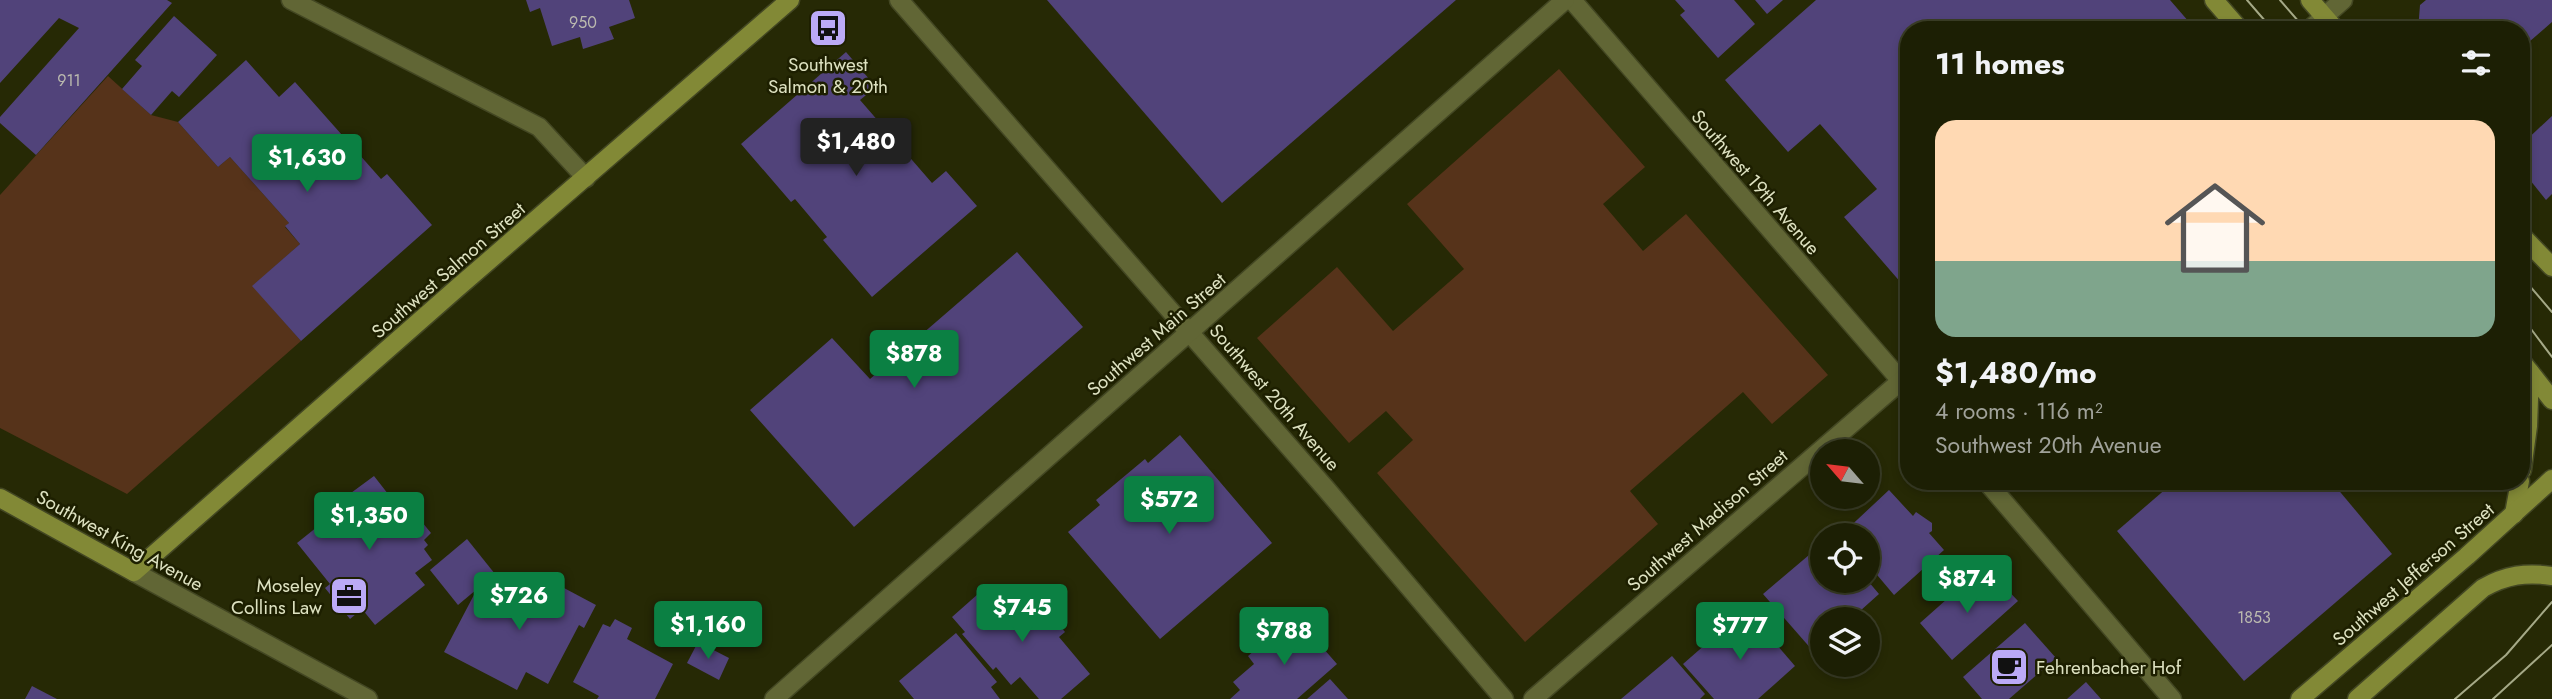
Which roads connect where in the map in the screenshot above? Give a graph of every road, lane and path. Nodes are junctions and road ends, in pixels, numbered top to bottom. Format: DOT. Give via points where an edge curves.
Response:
graph roads {
  1 [pos="291,0"];
  2 [pos="790,0"];
  3 [pos="899,0"];
  4 [pos="1565,0"];
  5 [pos="1572,0"];
  6 [pos="2214,0"];
  7 [pos="2310,0"];
  8 [pos="2343,0"];
  9 [pos="2232,21"];
  10 [pos="2328,21"];
  11 [pos="2331,21"];
  12 [pos="586,178"];
  13 [pos="2530,244"];
  14 [pos="2552,267"];
  15 [pos="1190,331"];
  16 [pos="2530,372"];
  17 [pos="1900,374"];
  18 [pos="1900,388"];
  19 [pos="2552,400"];
  20 [pos="2552,479"];
  21 [pos="1994,490"];
  22 [pos="2518,490"];
  23 [pos="0,498"];
  24 [pos="2514,514"];
  25 [pos="134,572"];
  26 [pos="2552,576"];
  27 [pos="368,699"];
  28 [pos="774,699"];
  29 [pos="1504,699"];
  30 [pos="1533,699"];
  31 [pos="2172,699"];
  32 [pos="2300,699"];
  33 [pos="2357,699"];
  1 -- 12 [label="street" via="539,127"];
  2 -- 12 [label="street, Southwest Salmon Street"];
  3 -- 15 [label="street, Southwest 20th Avenue"];
  4 -- 15 [label="street, Southwest Main Street"];
  5 -- 17 [label="street, Southwest 19th Avenue"];
  6 -- 9 [label="street"];
  7 -- 10 [label="street"];
  8 -- 11 [label="street"];
  12 -- 25 [label="street, Southwest Salmon Street"];
  13 -- 14 [label="street"];
  15 -- 28 [label="street, Southwest Main Street"];
  15 -- 29 [label="street, Southwest 20th Avenue"];
  16 -- 19 [label="street"];
  18 -- 30 [label="street, Southwest Madison Street"];
  20 -- 24 [label="street, Southwest Jefferson Street"];
  21 -- 31 [label="street"];
  22 -- 24 [label="street"];
  23 -- 25 [label="street, Southwest King Avenue"];
  24 -- 32 [label="street, Southwest Jefferson Street"];
  25 -- 27 [label="street, Southwest King Avenue"];
  26 -- 33 [label="street" via="2507,575 2483,588"];
}
